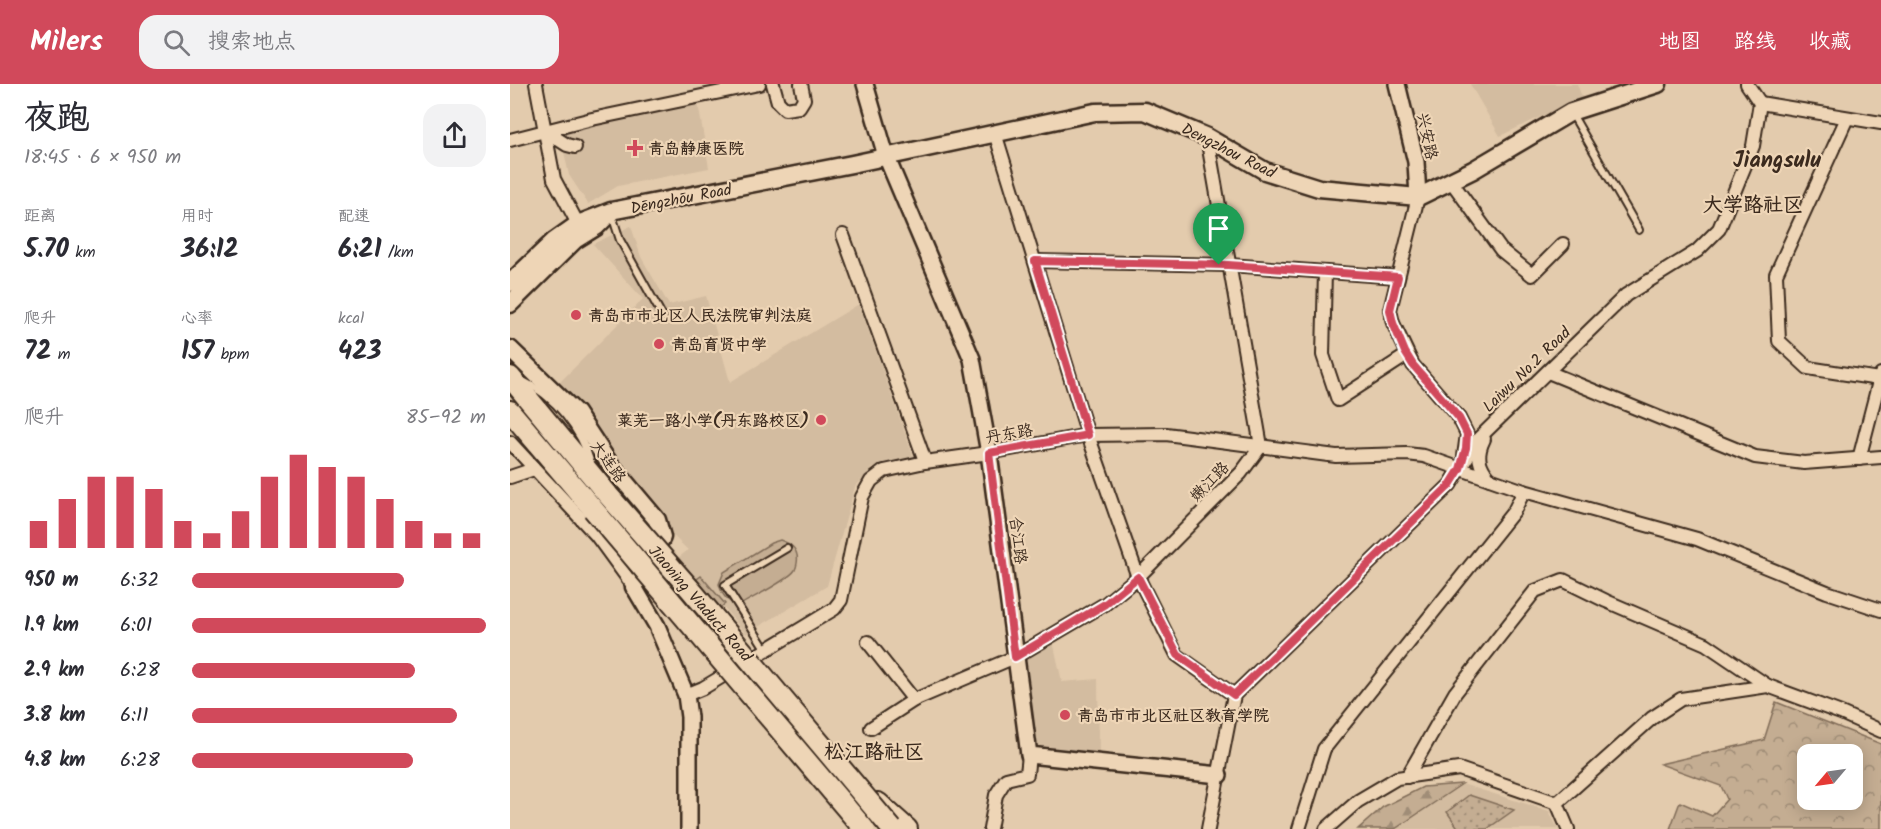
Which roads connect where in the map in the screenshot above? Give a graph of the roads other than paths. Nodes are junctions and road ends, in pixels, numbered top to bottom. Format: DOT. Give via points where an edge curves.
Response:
graph roads {
  1 [pos="536,84"];
  2 [pos="759,84"];
  3 [pos="773,84"];
  4 [pos="801,84"];
  5 [pos="865,84"];
  6 [pos="1397,84"];
  7 [pos="1658,84"];
  8 [pos="1747,84"];
  9 [pos="1760,103"];
  10 [pos="1571,112"];
  11 [pos="1847,118"];
  12 [pos="1881,123"];
  13 [pos="545,131"];
  14 [pos="995,134"];
  15 [pos="1207,137"];
  16 [pos="510,140"];
  17 [pos="575,147"];
  18 [pos="886,156"];
  19 [pos="1451,181"];
  20 [pos="1418,197"];
  21 [pos="611,212"];
  22 [pos="578,224"];
  23 [pos="1639,230"];
  24 [pos="843,235"];
  25 [pos="1563,244"];
  26 [pos="1035,261"];
  27 [pos="1228,265"];
  28 [pos="1325,272"];
  29 [pos="1398,277"];
  30 [pos="510,283"];
  31 [pos="510,303"];
  32 [pos="663,317"];
  33 [pos="510,350"];
  34 [pos="1407,355"];
  35 [pos="1548,372"];
  36 [pos="1880,376"];
  37 [pos="510,377"];
  38 [pos="510,411"];
  39 [pos="1459,418"];
  40 [pos="1493,425"];
  41 [pos="1088,435"];
  42 [pos="510,442"];
  43 [pos="1261,446"];
  44 [pos="989,453"];
  45 [pos="1881,457"];
  46 [pos="924,458"];
  47 [pos="1859,459"];
  48 [pos="534,469"];
  49 [pos="1460,469"];
  50 [pos="510,477"];
  51 [pos="1490,479"];
  52 [pos="1524,491"];
  53 [pos="787,548"];
  54 [pos="1138,577"];
  55 [pos="634,587"];
  56 [pos="1881,610"];
  57 [pos="868,642"];
  58 [pos="766,650"];
  59 [pos="1015,657"];
  60 [pos="1768,686"];
  61 [pos="686,695"];
  62 [pos="1234,695"];
  63 [pos="914,700"];
  64 [pos="871,728"];
  65 [pos="1881,731"];
  66 [pos="1029,755"];
  67 [pos="1219,776"];
  68 [pos="1407,777"];
  69 [pos="852,780"];
  70 [pos="835,795"];
  71 [pos="1557,803"];
  72 [pos="690,829"];
  73 [pos="854,829"];
  74 [pos="864,829"];
  75 [pos="892,829"];
  76 [pos="907,829"];
  77 [pos="990,829"];
  78 [pos="1208,829"];
  79 [pos="1299,829"];
  80 [pos="1326,829"];
  81 [pos="1569,829"];
  1 -- 13 [label="street"];
  2 -- 13 [label="street"];
  3 -- 4 [label="street" via="778,102 785,109 799,107 804,99"];
  5 -- 18 [label="street"];
  6 -- 20 [label="street, 兴安路" via="1416,162"];
  7 -- 10 [label="main road"];
  8 -- 9 [label="street"];
  9 -- 11 [label="street"];
  9 -- 35 [label="street, Laiwu No.2 Road" via="1753,146 1719,229 1697,251 1626,295"];
  10 -- 19 [label="main road"];
  10 -- 23 [label="lane"];
  11 -- 12 [label="street"];
  11 -- 36 [label="street" via="1776,274 1779,341 1808,368"];
  13 -- 16 [label="street"];
  13 -- 17 [label="street"];
  13 -- 22 [label="street" via="554,179"];
  14 -- 15 [label="main road, Dengzhou Road" via="1095,112 1145,111"];
  14 -- 18 [label="main road, Dengzhou Road"];
  14 -- 26 [label="street"];
  15 -- 20 [label="main road, Dengzhou Road" via="1265,171 1319,188"];
  15 -- 27 [label="street"];
  18 -- 21 [label="main road, Dēngzhōu Road"];
  18 -- 44 [label="street, 合江路" via="972,358"];
  19 -- 20 [label="main road"];
  19 -- 25 [label="street" via="1501,250 1532,275"];
  20 -- 29 [label="street"];
  21 -- 22 [label="main road"];
  21 -- 31 [label="main road, Dēngzhōu Road" via="575,240"];
  21 -- 32 [label="lane" via="620,240"];
  22 -- 30 [label="main road"];
  24 -- 46 [label="street"];
  26 -- 27 [label="street"];
  26 -- 41 [label="street"];
  27 -- 28 [label="street"];
  27 -- 43 [label="street"];
  28 -- 29 [label="street"];
  28 -- 34 [label="street" via="1323,355 1338,400"];
  29 -- 34 [label="street" via="1390,310"];
  33 -- 55 [label="main road, 大连路" via="576,413 609,463 657,520 662,537"];
  34 -- 39 [label="street"];
  35 -- 40 [label="street, Laiwu No.2 Road"];
  35 -- 47 [label="street" via="1755,457 1804,463"];
  36 -- 47 [label="street"];
  37 -- 69 [label="highway, Jiaoning Viaduct Road, bridge"];
  38 -- 70 [label="highway, Jiaoning Viaduct Road, bridge"];
  39 -- 40 [label="street" via="1472,430"];
  39 -- 49 [label="street" via="1467,434"];
  40 -- 49 [label="street, Laiwu No.2 Road" via="1479,438"];
  40 -- 51 [label="street" via="1480,447 1478,459"];
  41 -- 43 [label="street, 丹东路" via="1166,434"];
  41 -- 44 [label="street, 丹东路"];
  41 -- 54 [label="street"];
  42 -- 48 [label="street"];
  43 -- 49 [label="street, 丹东路" via="1336,456 1407,454"];
  43 -- 54 [label="street, 嫩江路" via="1241,473"];
  44 -- 58 [label="street, 丹东路" via="884,471 871,481 862,497 842,600 834,609"];
  44 -- 59 [label="street, 合江路"];
  45 -- 47 [label="street"];
  48 -- 50 [label="street"];
  48 -- 55 [label="street" via="596,535"];
  49 -- 51 [label="street, 丹东路"];
  49 -- 62 [label="street, Laiwu No.2 Road" via="1450,485"];
  51 -- 52 [label="street, 丹东路"];
  52 -- 56 [label="street, 丹东路" via="1697,539"];
  52 -- 79 [label="street" via="1514,511 1324,749"];
  53 -- 58 [label="lane" via="725,585"];
  54 -- 59 [label="street, 嫩江路" via="1105,604"];
  54 -- 62 [label="street" via="1178,655"];
  55 -- 61 [label="street" via="657,626"];
  57 -- 63 [label="street"];
  58 -- 61 [label="street, 丹东路"];
  59 -- 63 [label="street, 嫩江路"];
  59 -- 66 [label="street, 合江路"];
  60 -- 65 [label="street"];
  60 -- 68 [label="street" via="1706,644 1563,580 1534,591 1455,693"];
  60 -- 71 [label="street" via="1681,699 1652,718"];
  61 -- 72 [label="street"];
  62 -- 67 [label="street"];
  63 -- 64 [label="street, 嫩江路"];
  66 -- 67 [label="street"];
  66 -- 77 [label="street" via="1027,774 1006,779 996,795"];
  67 -- 78 [label="street"];
  68 -- 71 [label="street" via="1459,769"];
  68 -- 80 [label="street" via="1398,778 1358,801"];
  69 -- 75 [label="highway, Jiaoning Viaduct Road, bridge"];
  69 -- 76 [label="highway, bridge"];
  70 -- 73 [label="highway, bridge"];
  70 -- 74 [label="highway, Jiaoning Viaduct Road, bridge"];
  71 -- 81 [label="street"];
}
